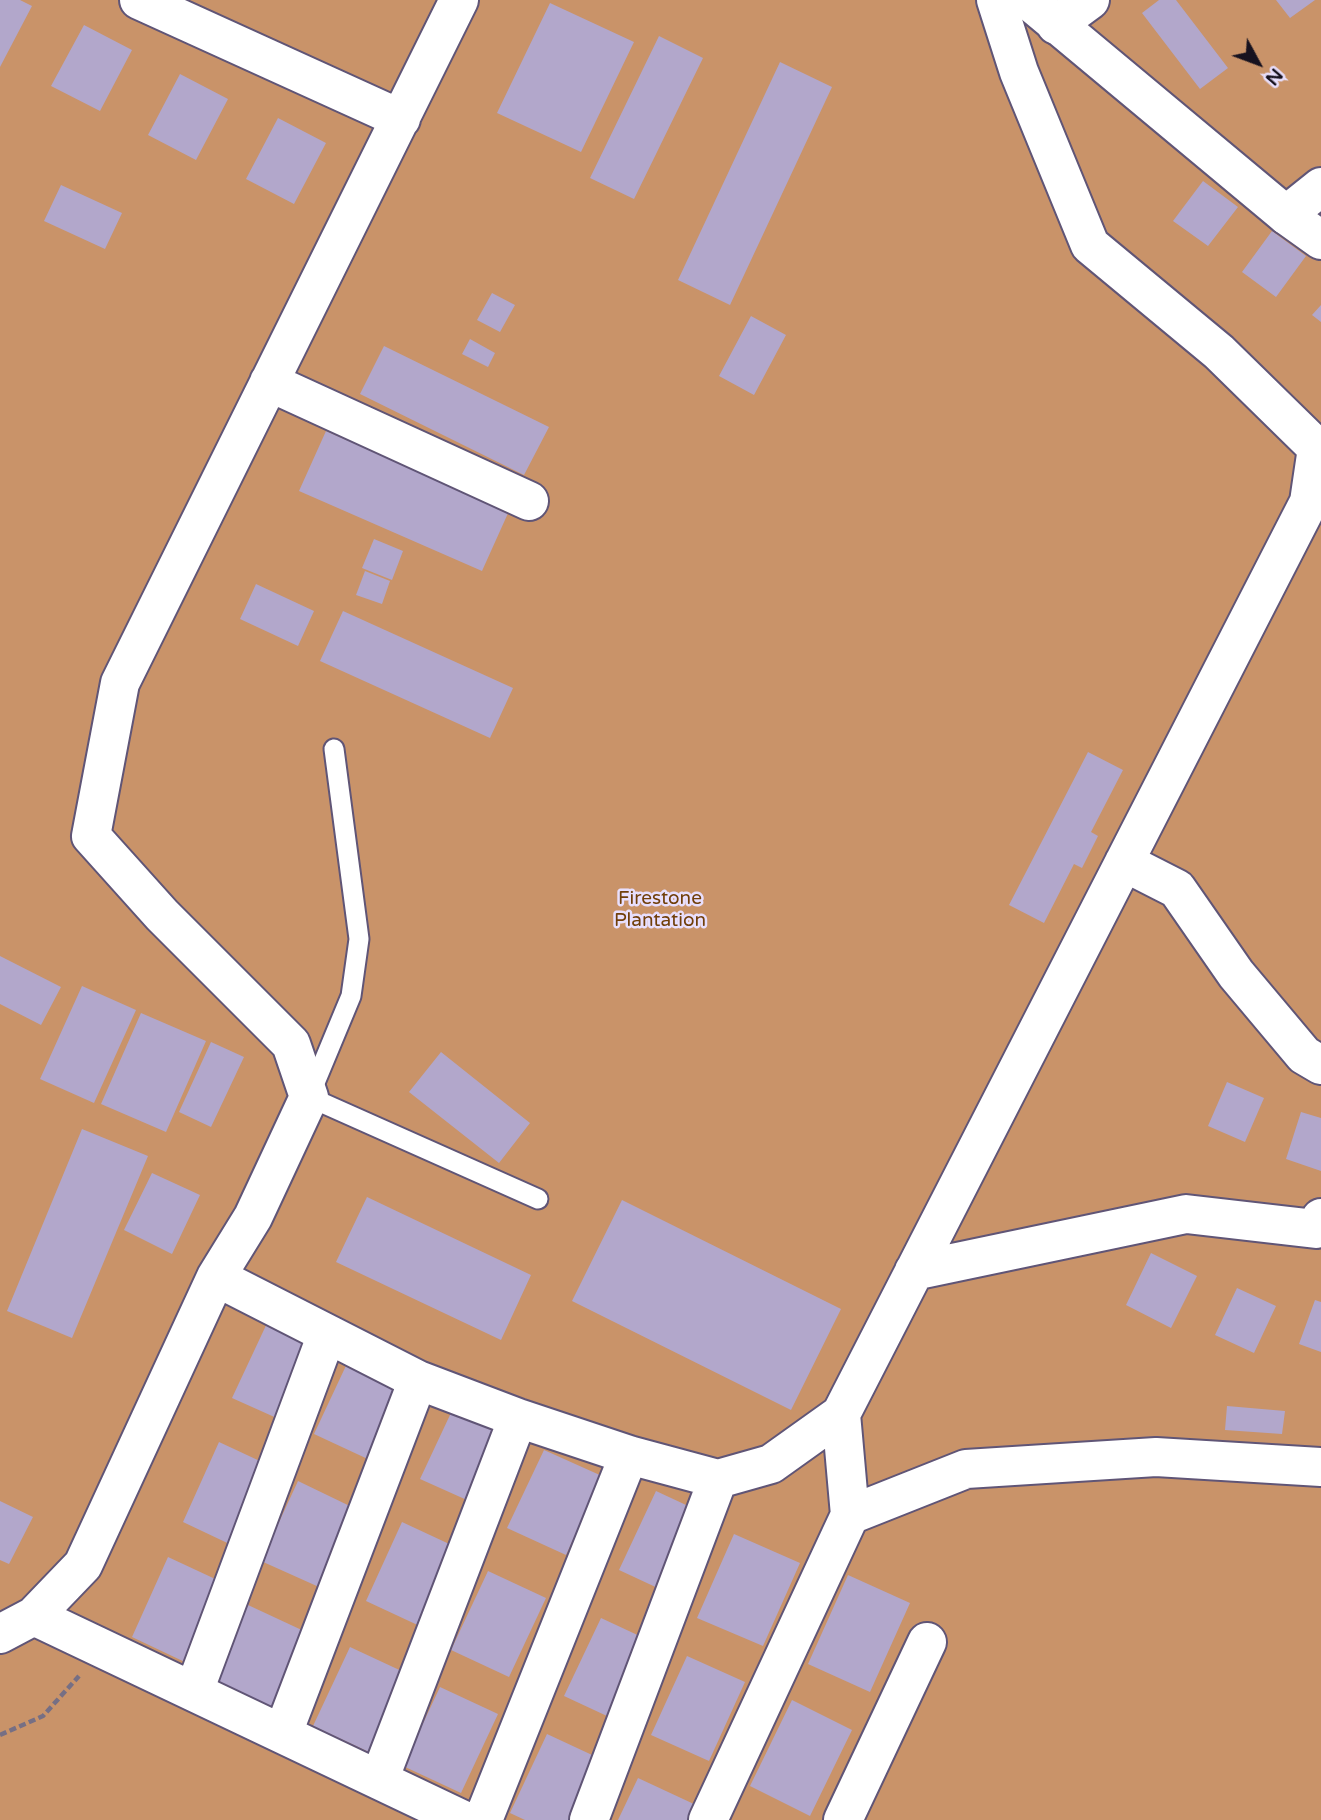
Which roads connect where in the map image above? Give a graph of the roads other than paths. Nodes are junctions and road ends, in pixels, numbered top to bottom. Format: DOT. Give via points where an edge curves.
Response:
graph roads {
  1 [pos="139,0"];
  2 [pos="460,0"];
  3 [pos="996,0"];
  4 [pos="1028,0"];
  5 [pos="1090,0"];
  6 [pos="1056,25"];
  7 [pos="401,118"];
  8 [pos="1321,187"];
  9 [pos="1286,215"];
  10 [pos="1321,240"];
  11 [pos="270,382"];
  12 [pos="1319,450"];
  13 [pos="529,501"];
  14 [pos="334,749"];
  15 [pos="1124,862"];
  16 [pos="1321,1065"];
  17 [pos="309,1097"];
  18 [pos="538,1199"];
  19 [pos="1321,1218"];
  20 [pos="914,1271"];
  21 [pos="216,1277"];
  22 [pos="327,1334"];
  23 [pos="418,1380"];
  24 [pos="841,1414"];
  25 [pos="518,1418"];
  26 [pos="629,1455"];
  27 [pos="1321,1467"];
  28 [pos="718,1479"];
  29 [pos="850,1515"];
  30 [pos="34,1616"];
  31 [pos="0,1634"];
  32 [pos="927,1642"];
  33 [pos="194,1691"];
  34 [pos="283,1733"];
  35 [pos="379,1780"];
  36 [pos="463,1820"];
  37 [pos="483,1820"];
  38 [pos="589,1820"];
  39 [pos="708,1820"];
  40 [pos="843,1820"];
  1 -- 7 [label="street"];
  2 -- 7 [label="street"];
  3 -- 12 [label="street" via="1018,72 1090,245 1219,352"];
  4 -- 6 [label="street"];
  5 -- 6 [label="street"];
  6 -- 9 [label="street"];
  7 -- 11 [label="street"];
  8 -- 9 [label="street"];
  9 -- 10 [label="street"];
  11 -- 13 [label="street"];
  11 -- 17 [label="street" via="120,683 91,836 162,915 291,1044"];
  12 -- 15 [label="street" via="1309,502"];
  14 -- 17 [label="lane" via="359,939 351,996"];
  15 -- 16 [label="street" via="1177,890 1236,974 1304,1055"];
  15 -- 20 [label="street"];
  17 -- 18 [label="lane"];
  17 -- 21 [label="street" via="253,1217"];
  19 -- 20 [label="street" via="1316,1230 1186,1214"];
  20 -- 24 [label="street"];
  21 -- 22 [label="street"];
  21 -- 30 [label="street" via="83,1565"];
  22 -- 23 [label="street"];
  22 -- 33 [label="street"];
  23 -- 25 [label="street"];
  23 -- 34 [label="street"];
  24 -- 28 [label="street" via="771,1464"];
  24 -- 29 [label="street"];
  25 -- 26 [label="street"];
  25 -- 35 [label="street"];
  26 -- 28 [label="street"];
  26 -- 37 [label="street"];
  27 -- 29 [label="street" via="1156,1457 966,1469"];
  28 -- 38 [label="street"];
  29 -- 39 [label="street"];
  30 -- 31 [label="street"];
  30 -- 33 [label="street"];
  32 -- 40 [label="street"];
  33 -- 34 [label="street"];
  34 -- 35 [label="street"];
  35 -- 36 [label="street"];
}
